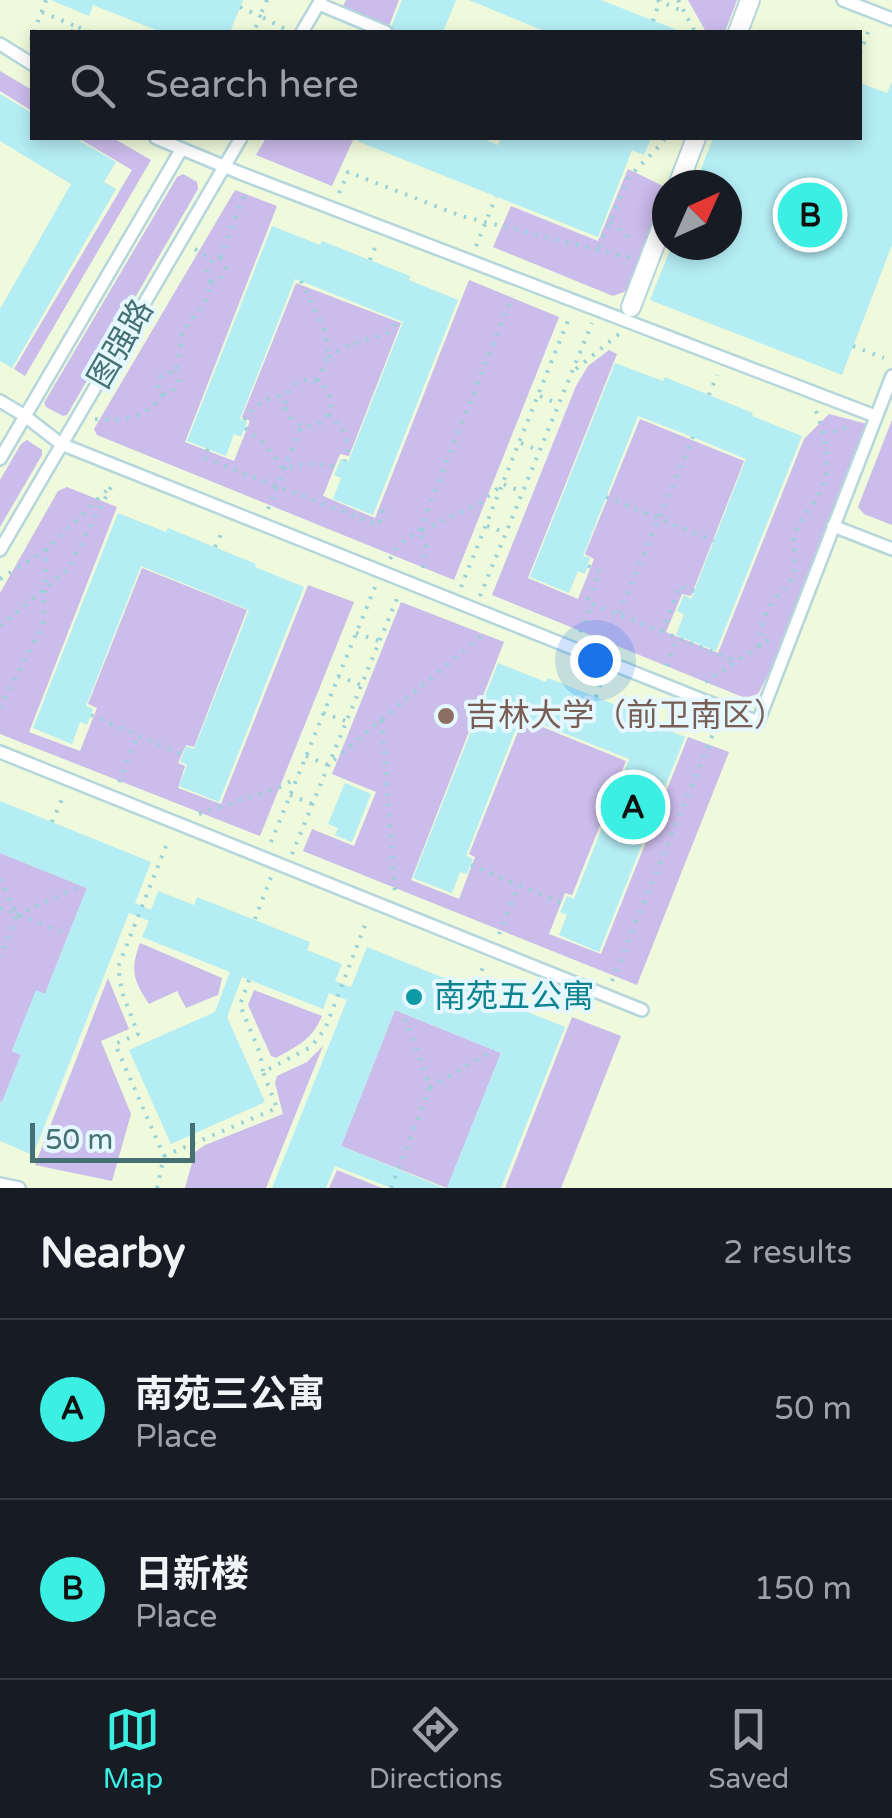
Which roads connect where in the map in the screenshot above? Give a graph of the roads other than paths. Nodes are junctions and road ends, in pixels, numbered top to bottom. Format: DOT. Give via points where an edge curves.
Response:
graph roads {
  1 [pos="750,0"];
  2 [pos="843,0"];
  3 [pos="320,2"];
  4 [pos="892,20"];
  5 [pos="303,30"];
  6 [pos="382,30"];
  7 [pos="739,30"];
  8 [pos="0,44"];
  9 [pos="30,63"];
  10 [pos="160,140"];
  11 [pos="241,140"];
  12 [pos="695,140"];
  13 [pos="181,150"];
  14 [pos="225,166"];
  15 [pos="684,170"];
  16 [pos="652,251"];
  17 [pos="630,306"];
  18 [pos="892,376"];
  19 [pos="0,400"];
  20 [pos="25,416"];
  21 [pos="876,416"];
  22 [pos="61,444"];
  23 [pos="0,459"];
  24 [pos="833,526"];
  25 [pos="892,549"];
  26 [pos="0,550"];
  27 [pos="0,752"];
  28 [pos="642,1010"];
  29 [pos="0,1184"];
  30 [pos="19,1188"];
  1 -- 7 [label="street"];
  2 -- 4 [label="lane"];
  3 -- 5 [label="lane"];
  3 -- 6 [label="lane"];
  8 -- 9 [label="lane"];
  10 -- 13 [label="lane"];
  11 -- 14 [label="lane, 图强路"];
  12 -- 15 [label="street"];
  13 -- 14 [label="lane"];
  13 -- 20 [label="lane"];
  14 -- 21 [label="lane"];
  14 -- 22 [label="lane, 图强路"];
  16 -- 17 [label="street"];
  18 -- 21 [label="lane"];
  19 -- 20 [label="lane"];
  20 -- 22 [label="lane"];
  20 -- 23 [label="lane"];
  21 -- 24 [label="lane"];
  22 -- 24 [label="lane" via="758,722"];
  22 -- 26 [label="lane, 图强路"];
  24 -- 25 [label="lane"];
  27 -- 28 [label="lane"];
  29 -- 30 [label="lane"];
}
